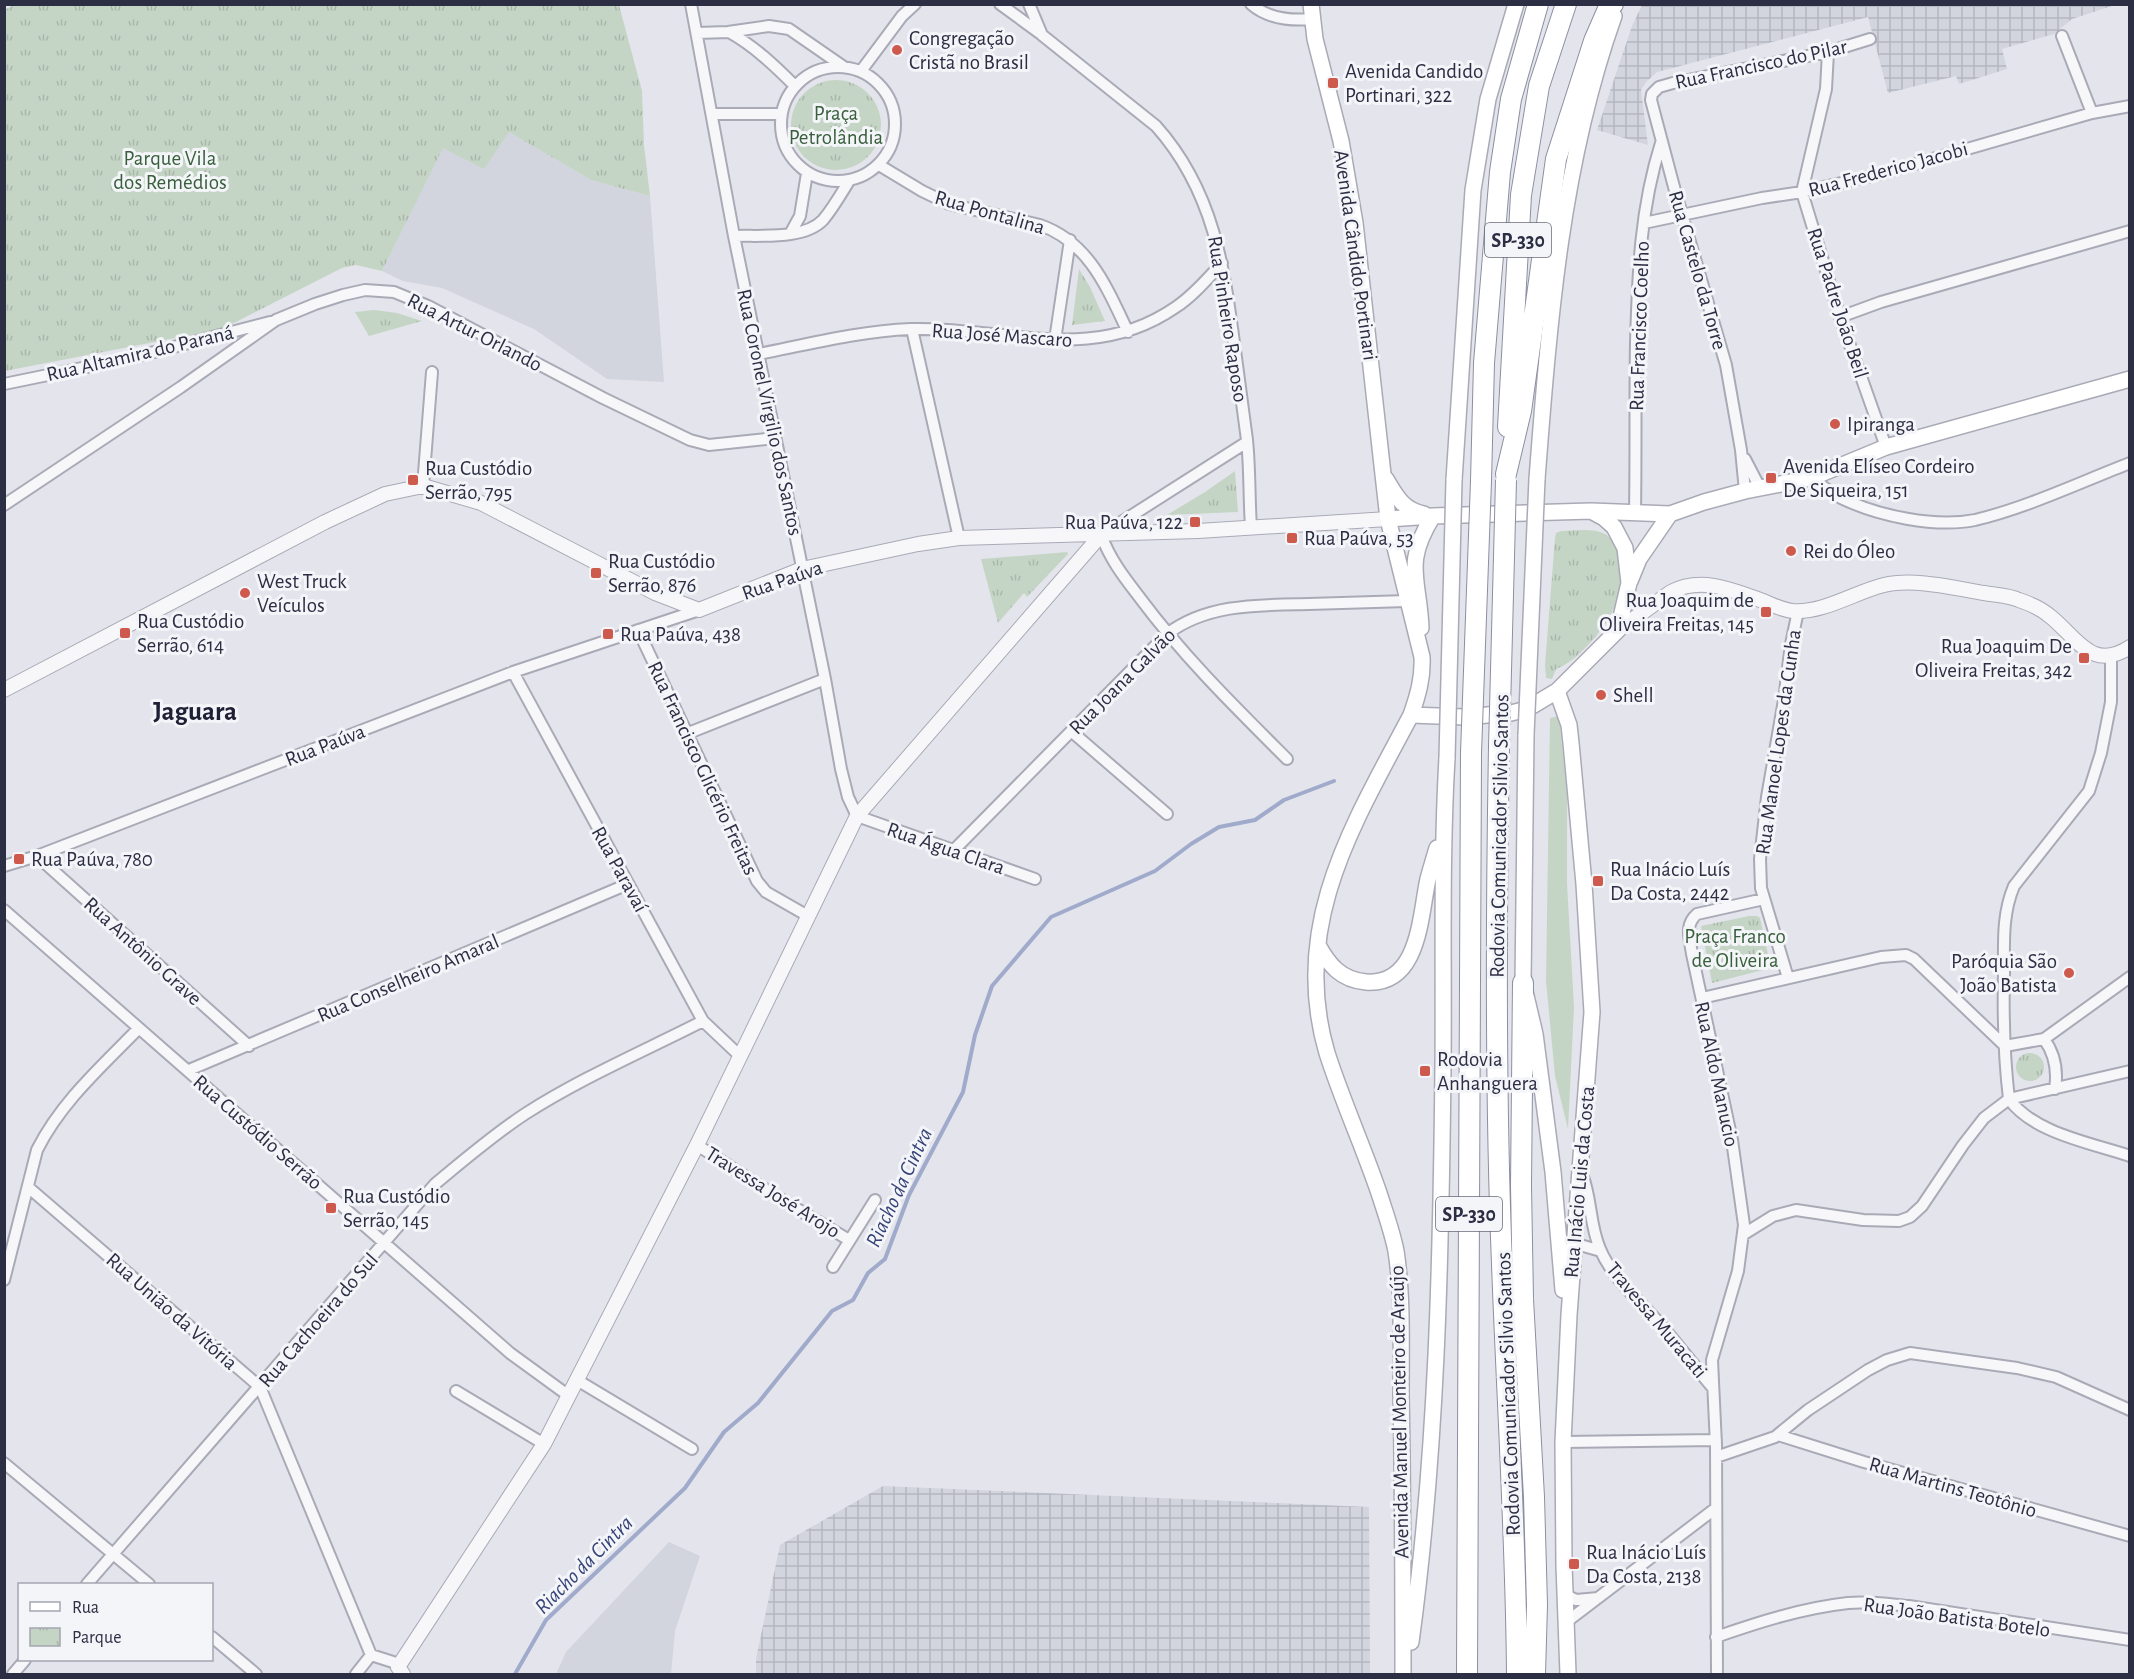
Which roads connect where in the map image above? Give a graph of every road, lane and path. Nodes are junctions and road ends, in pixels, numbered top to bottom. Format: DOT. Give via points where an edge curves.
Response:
graph roads {
  1 [pos="691,4"];
  2 [pos="915,4"];
  3 [pos="999,4"];
  4 [pos="1029,4"];
  5 [pos="1251,4"];
  6 [pos="1302,4"];
  7 [pos="1516,4"];
  8 [pos="1538,4"];
  9 [pos="1566,4"];
  10 [pos="1613,4"];
  11 [pos="1618,4"];
  12 [pos="1310,15"];
  13 [pos="728,32"];
  14 [pos="697,33"];
  15 [pos="1042,35"];
  16 [pos="2062,36"];
  17 [pos="1870,39"];
  18 [pos="1828,52"];
  19 [pos="843,66"];
  20 [pos="861,71"];
  21 [pos="795,86"];
  22 [pos="1653,92"];
  23 [pos="2130,106"];
  24 [pos="2092,112"];
  25 [pos="712,114"];
  26 [pos="781,114"];
  27 [pos="1661,143"];
  28 [pos="879,165"];
  29 [pos="807,173"];
  30 [pos="849,181"];
  31 [pos="1802,192"];
  32 [pos="1683,215"];
  33 [pos="1644,223"];
  34 [pos="2130,231"];
  35 [pos="790,234"];
  36 [pos="734,236"];
  37 [pos="1070,240"];
  38 [pos="1222,263"];
  39 [pos="1840,317"];
  40 [pos="276,320"];
  41 [pos="912,329"];
  42 [pos="1128,332"];
  43 [pos="1055,340"];
  44 [pos="759,354"];
  45 [pos="432,372"];
  46 [pos="2130,379"];
  47 [pos="4,384"];
  48 [pos="775,438"];
  49 [pos="1247,442"];
  50 [pos="1886,447"];
  51 [pos="2130,464"];
  52 [pos="1383,474"];
  53 [pos="1506,477"];
  54 [pos="1811,478"];
  55 [pos="423,486"];
  56 [pos="1752,489"];
  57 [pos="4,505"];
  58 [pos="1591,511"];
  59 [pos="1635,512"];
  60 [pos="1670,514"];
  61 [pos="1433,516"];
  62 [pos="1388,519"];
  63 [pos="1251,527"];
  64 [pos="1101,536"];
  65 [pos="959,538"];
  66 [pos="802,569"];
  67 [pos="1629,583"];
  68 [pos="1407,601"];
  69 [pos="699,610"];
  70 [pos="1798,611"];
  71 [pos="639,630"];
  72 [pos="1618,630"];
  73 [pos="1167,634"];
  74 [pos="1420,645"];
  75 [pos="2130,647"];
  76 [pos="2111,656"];
  77 [pos="513,672"];
  78 [pos="825,679"];
  79 [pos="4,690"];
  80 [pos="1557,691"];
  81 [pos="1411,715"];
  82 [pos="1071,731"];
  83 [pos="686,734"];
  84 [pos="1287,759"];
  85 [pos="1167,814"];
  86 [pos="857,816"];
  87 [pos="1443,831"];
  88 [pos="953,851"];
  89 [pos="37,856"];
  90 [pos="4,866"];
  91 [pos="1035,879"];
  92 [pos="628,884"];
  93 [pos="1764,899"];
  94 [pos="4,910"];
  95 [pos="808,916"];
  96 [pos="1318,945"];
  97 [pos="2130,977"];
  98 [pos="1788,978"];
  99 [pos="1523,983"];
  100 [pos="1701,998"];
  101 [pos="703,1022"];
  102 [pos="139,1028"];
  103 [pos="2043,1039"];
  104 [pos="249,1046"];
  105 [pos="2005,1046"];
  106 [pos="740,1056"];
  107 [pos="189,1070"];
  108 [pos="2130,1071"];
  109 [pos="2055,1089"];
  110 [pos="2009,1099"];
  111 [pos="697,1145"];
  112 [pos="2130,1156"];
  113 [pos="1581,1171"];
  114 [pos="28,1187"];
  115 [pos="875,1200"];
  116 [pos="1744,1234"];
  117 [pos="849,1240"];
  118 [pos="385,1243"];
  119 [pos="1574,1243"];
  120 [pos="1601,1251"];
  121 [pos="833,1267"];
  122 [pos="4,1280"];
  123 [pos="1569,1315"];
  124 [pos="578,1380"];
  125 [pos="260,1387"];
  126 [pos="1713,1388"];
  127 [pos="456,1391"];
  128 [pos="569,1396"];
  129 [pos="2130,1410"];
  130 [pos="1778,1435"];
  131 [pos="1716,1440"];
  132 [pos="1563,1442"];
  133 [pos="544,1444"];
  134 [pos="692,1449"];
  135 [pos="1716,1457"];
  136 [pos="4,1463"];
  137 [pos="1716,1508"];
  138 [pos="2130,1536"];
  139 [pos="113,1554"];
  140 [pos="88,1583"];
  141 [pos="148,1583"];
  142 [pos="1564,1594"];
  143 [pos="1598,1598"];
  144 [pos="1565,1623"];
  145 [pos="1716,1637"];
  146 [pos="213,1638"];
  147 [pos="2130,1640"];
  148 [pos="371,1655"];
  149 [pos="23,1661"];
  150 [pos="401,1671"];
  151 [pos="13,1674"];
  152 [pos="256,1674"];
  153 [pos="356,1674"];
  154 [pos="1405,1674"];
  155 [pos="1467,1674"];
  156 [pos="1517,1674"];
  157 [pos="1535,1674"];
  158 [pos="1568,1674"];
  159 [pos="1717,1674"];
  1 -- 14 [label="street, Rua Coronel Virgilio dos Santos"];
  2 -- 20 [label="street"];
  3 -- 15 [label="street"];
  4 -- 15 [label="street, Rua Pinheiro Raposo"];
  5 -- 12 [label="street" via="1271,16 1297,21"];
  6 -- 12 [label="main road, Avenida Cândido Portinari"];
  7 -- 87 [label="main road, bridge" via="1488,99 1473,190 1454,480"];
  8 -- 155 [label="highway, Rodovia Comunicador Silvio Santos / SP-330, bridge" via="1511,99 1500,172 1484,363 1471,753"];
  9 -- 53 [label="highway, Rodovia Comunicador Silvio Santos / SP-330" via="1539,86 1521,195"];
  10 -- 53 [label="highway" via="1594,41 1556,159 1521,411"];
  11 -- 99 [label="main road, bridge" via="1594,74 1570,184 1552,303 1537,479 1526,735"];
  12 -- 52 [label="main road, Avenida Cândido Portinari" via="1341,141 1355,223"];
  13 -- 14 [label="street"];
  13 -- 19 [label="street" via="769,26 789,29"];
  13 -- 21 [label="street" via="745,41"];
  14 -- 25 [label="street, Rua Coronel Virgilio dos Santos"];
  15 -- 38 [label="street, Rua Pinheiro Raposo" via="1172,143 1199,190"];
  16 -- 24 [label="street"];
  17 -- 18 [label="street, Rua Francisco do Pilar"];
  18 -- 22 [label="street, Rua Francisco do Pilar" via="1673,83"];
  18 -- 31 [label="street" via="1826,89"];
  19 -- 20 [label="street"];
  19 -- 21 [label="street" via="808,74"];
  20 -- 28 [label="street" via="882,88 895,113 890,149"];
  21 -- 26 [label="street"];
  22 -- 27 [label="street, Rua Castelo da Torre" via="1651,100"];
  23 -- 24 [label="street, Rua Frederico Jacobi"];
  24 -- 31 [label="street, Rua Frederico Jacobi" via="1880,174"];
  25 -- 26 [label="street"];
  25 -- 36 [label="street, Rua Coronel Virgilio dos Santos"];
  26 -- 29 [label="street" via="786,147"];
  27 -- 32 [label="street, Rua Castelo da Torre"];
  27 -- 33 [label="street, Rua Francisco Coelho" via="1650,177"];
  28 -- 30 [label="street"];
  28 -- 37 [label="street, Rua Pontalina" via="950,204 1040,225"];
  29 -- 30 [label="street" via="827,181"];
  29 -- 35 [label="street" via="800,216"];
  30 -- 35 [label="street" via="821,222 801,233"];
  31 -- 32 [label="street, Rua Frederico Jacobi"];
  31 -- 39 [label="street, Rua Padre João Beil"];
  32 -- 33 [label="street, Rua Frederico Jacobi"];
  32 -- 56 [label="street, Rua Castelo da Torre" via="1726,365"];
  33 -- 59 [label="street, Rua Francisco Coelho" via="1637,329"];
  34 -- 39 [label="street"];
  35 -- 36 [label="street"];
  36 -- 44 [label="street, Rua Coronel Virgilio dos Santos"];
  37 -- 42 [label="street, Rua Pontalina" via="1092,264"];
  37 -- 43 [label="street"];
  38 -- 42 [label="street, Rua José Mascaro" via="1178,306"];
  38 -- 49 [label="street, Rua Pinheiro Raposo"];
  39 -- 50 [label="street, Rua Padre João Beil"];
  40 -- 47 [label="street, Rua Altamira do Paraná" via="130,358"];
  40 -- 48 [label="street, Rua Artur Orlando" via="343,295 365,290 394,292 690,440 709,445"];
  40 -- 57 [label="street, Rua Artur Orlando"];
  41 -- 43 [label="street, Rua José Mascaro"];
  41 -- 44 [label="street, Rua José Mascaro" via="874,332"];
  41 -- 65 [label="street"];
  42 -- 43 [label="street, Rua José Mascaro" via="1084,340"];
  44 -- 48 [label="street, Rua Coronel Virgilio dos Santos"];
  45 -- 55 [label="street"];
  46 -- 50 [label="main road"];
  48 -- 66 [label="street, Rua Coronel Virgilio dos Santos"];
  49 -- 63 [label="street, Rua Pinheiro Raposo"];
  49 -- 64 [label="street"];
  50 -- 54 [label="main road"];
  51 -- 54 [label="street" via="1999,513 1956,522 1893,516 1843,499"];
  52 -- 61 [label="main road, Avenida Cândido Portinari" via="1400,502"];
  52 -- 62 [label="main road, Avenida Cândido Portinari"];
  53 -- 156 [label="highway, Rodovia Comunicador Silvio Santos / SP-330, bridge" via="1499,747 1497,1106"];
  54 -- 56 [label="main road"];
  55 -- 69 [label="street" via="481,503 655,592"];
  55 -- 79 [label="street" via="385,494 325,522"];
  56 -- 60 [label="main road"];
  58 -- 59 [label="main road"];
  58 -- 61 [label="main road"];
  58 -- 67 [label="main road" via="1614,527 1625,548"];
  59 -- 60 [label="main road"];
  60 -- 67 [label="main road" via="1639,559"];
  61 -- 62 [label="main road"];
  61 -- 74 [label="main road, Avenida Cândido Portinari" via="1415,554"];
  62 -- 63 [label="street, Rua Paúva"];
  62 -- 68 [label="main road, Avenida Cândido Portinari"];
  63 -- 64 [label="street, Rua Paúva"];
  64 -- 65 [label="street, Rua Paúva"];
  64 -- 73 [label="street" via="1109,556"];
  64 -- 86 [label="street"];
  65 -- 66 [label="street, Rua Paúva"];
  66 -- 69 [label="street, Rua Paúva"];
  66 -- 78 [label="street, Rua Coronel Virgilio dos Santos"];
  67 -- 72 [label="main road"];
  68 -- 73 [label="street, Rua Joana Galvão" via="1230,608 1181,623"];
  68 -- 74 [label="main road, Avenida Cândido Portinari"];
  69 -- 71 [label="street, Rua Paúva"];
  70 -- 72 [label="street" via="1709,584 1695,584 1671,592"];
  70 -- 76 [label="street" via="1886,585 1948,587 2015,598 2038,607 2085,650"];
  70 -- 93 [label="street, Rua Manoel Lopes da Cunha" via="1767,797 1760,866"];
  71 -- 77 [label="street, Rua Paúva"];
  71 -- 83 [label="street, Rua Francisco Glicério Freitas"];
  72 -- 80 [label="main road"];
  73 -- 82 [label="street, Rua Joana Galvão"];
  73 -- 84 [label="street"];
  74 -- 81 [label="main road, Avenida Cândido Portinari" via="1422,677"];
  75 -- 76 [label="street"];
  76 -- 105 [label="street" via="2111,702 2089,790 2014,886 2009,898 2004,924"];
  77 -- 89 [label="street, Rua Paúva"];
  77 -- 92 [label="street, Rua Paravaí"];
  78 -- 83 [label="street"];
  78 -- 86 [label="street, Rua Coronel Virgilio dos Santos" via="841,769"];
  80 -- 81 [label="main road" via="1527,709 1511,713 1464,717"];
  80 -- 113 [label="main road, Rua Inácio Luis da Costa" via="1571,743 1592,1012"];
  81 -- 96 [label="main road, Avenida Manuel Monteiro de Araújo" via="1350,830 1324,903"];
  82 -- 85 [label="street"];
  82 -- 88 [label="street, Rua Joana Galvão"];
  83 -- 95 [label="street, Rua Francisco Glicério Freitas" via="757,881 765,892"];
  86 -- 88 [label="street, Rua Água Clara"];
  86 -- 95 [label="street"];
  87 -- 96 [label="main road" via="1413,949 1400,969 1381,981 1355,981 1332,967"];
  87 -- 154 [label="main road" via="1439,1300 1425,1507"];
  88 -- 91 [label="street, Rua Água Clara"];
  89 -- 90 [label="street, Rua Paúva"];
  89 -- 104 [label="street, Rua Antônio Grave"];
  92 -- 101 [label="street, Rua Paravaí"];
  92 -- 104 [label="street, Rua Conselheiro Amaral"];
  93 -- 98 [label="street, Rua Manoel Lopes da Cunha"];
  93 -- 100 [label="street, Rua Aldo Manucio" via="1697,914 1691,919 1689,932"];
  94 -- 102 [label="street, Rua Custódio Serrão"];
  95 -- 106 [label="street"];
  96 -- 154 [label="main road, Avenida Manuel Monteiro de Araújo" via="1318,1016 1396,1251"];
  97 -- 103 [label="street"];
  98 -- 100 [label="street"];
  98 -- 105 [label="street" via="1881,957 1910,956"];
  99 -- 123 [label="main road" via="1535,1034"];
  99 -- 157 [label="highway" via="1521,1186 1534,1497"];
  100 -- 116 [label="street, Rua Aldo Manucio" via="1732,1140"];
  101 -- 106 [label="street, Rua Paravaí"];
  101 -- 118 [label="street, Rua Cachoeira do Sul" via="578,1083 526,1114 435,1184"];
  102 -- 107 [label="street, Rua Custódio Serrão"];
  102 -- 114 [label="street" via="56,1117 37,1150"];
  103 -- 105 [label="street"];
  103 -- 109 [label="street" via="2054,1058"];
  104 -- 107 [label="street, Rua Conselheiro Amaral"];
  105 -- 110 [label="street"];
  106 -- 111 [label="street"];
  107 -- 118 [label="street, Rua Custódio Serrão"];
  108 -- 109 [label="street"];
  109 -- 110 [label="street"];
  110 -- 112 [label="street" via="2031,1120 2055,1132"];
  110 -- 116 [label="street" via="1984,1118 1922,1206 1910,1217 1899,1221 1863,1220 1796,1210 1773,1216"];
  111 -- 117 [label="street, Travessa José Arojo"];
  111 -- 124 [label="street"];
  113 -- 119 [label="main road, Rua Inácio Luis da Costa"];
  113 -- 120 [label="street, Travessa Muracati"];
  114 -- 122 [label="street"];
  114 -- 125 [label="street, Rua União da Vitória"];
  115 -- 117 [label="street, Travessa José Arojo"];
  116 -- 126 [label="street, Rua Aldo Manucio" via="1738,1271 1713,1352"];
  117 -- 121 [label="street, Travessa José Arojo"];
  118 -- 125 [label="street, Rua Cachoeira do Sul"];
  118 -- 128 [label="street, Rua Custódio Serrão" via="510,1353"];
  119 -- 120 [label="street, Travessa Muracati"];
  119 -- 123 [label="main road, Rua Inácio Luis da Costa"];
  120 -- 126 [label="street, Travessa Muracati" via="1622,1282"];
  123 -- 132 [label="main road, Rua Inácio Luis da Costa"];
  124 -- 128 [label="street"];
  124 -- 134 [label="street"];
  125 -- 139 [label="street, Rua Cachoeira do Sul"];
  125 -- 148 [label="street, Rua União da Vitória"];
  126 -- 131 [label="street, Rua Aldo Manucio"];
  127 -- 133 [label="street"];
  128 -- 133 [label="street"];
  129 -- 130 [label="street" via="2056,1377 1910,1353 1868,1370"];
  130 -- 135 [label="street"];
  130 -- 138 [label="street, Rua Martins Teotônio"];
  131 -- 132 [label="street"];
  131 -- 135 [label="street, Rua Aldo Manucio"];
  132 -- 142 [label="main road, Rua Inácio Luis da Costa"];
  133 -- 150 [label="street"];
  135 -- 137 [label="street, Rua Aldo Manucio"];
  136 -- 139 [label="street"];
  137 -- 143 [label="street"];
  137 -- 145 [label="street, Rua Aldo Manucio"];
  139 -- 140 [label="street, Rua Cachoeira do Sul"];
  139 -- 141 [label="street"];
  142 -- 143 [label="street" via="1576,1600"];
  142 -- 144 [label="main road, Rua Inácio Luis da Costa"];
  143 -- 144 [label="street"];
  144 -- 158 [label="main road, Rua Inácio Luis da Costa"];
  145 -- 147 [label="street, Rua João Batista Botelo" via="1818,1608 1872,1603"];
  145 -- 159 [label="street, Rua Aldo Manucio"];
  146 -- 152 [label="street"];
  148 -- 150 [label="street" via="387,1659"];
  148 -- 153 [label="street"];
  149 -- 151 [label="street"];
}
